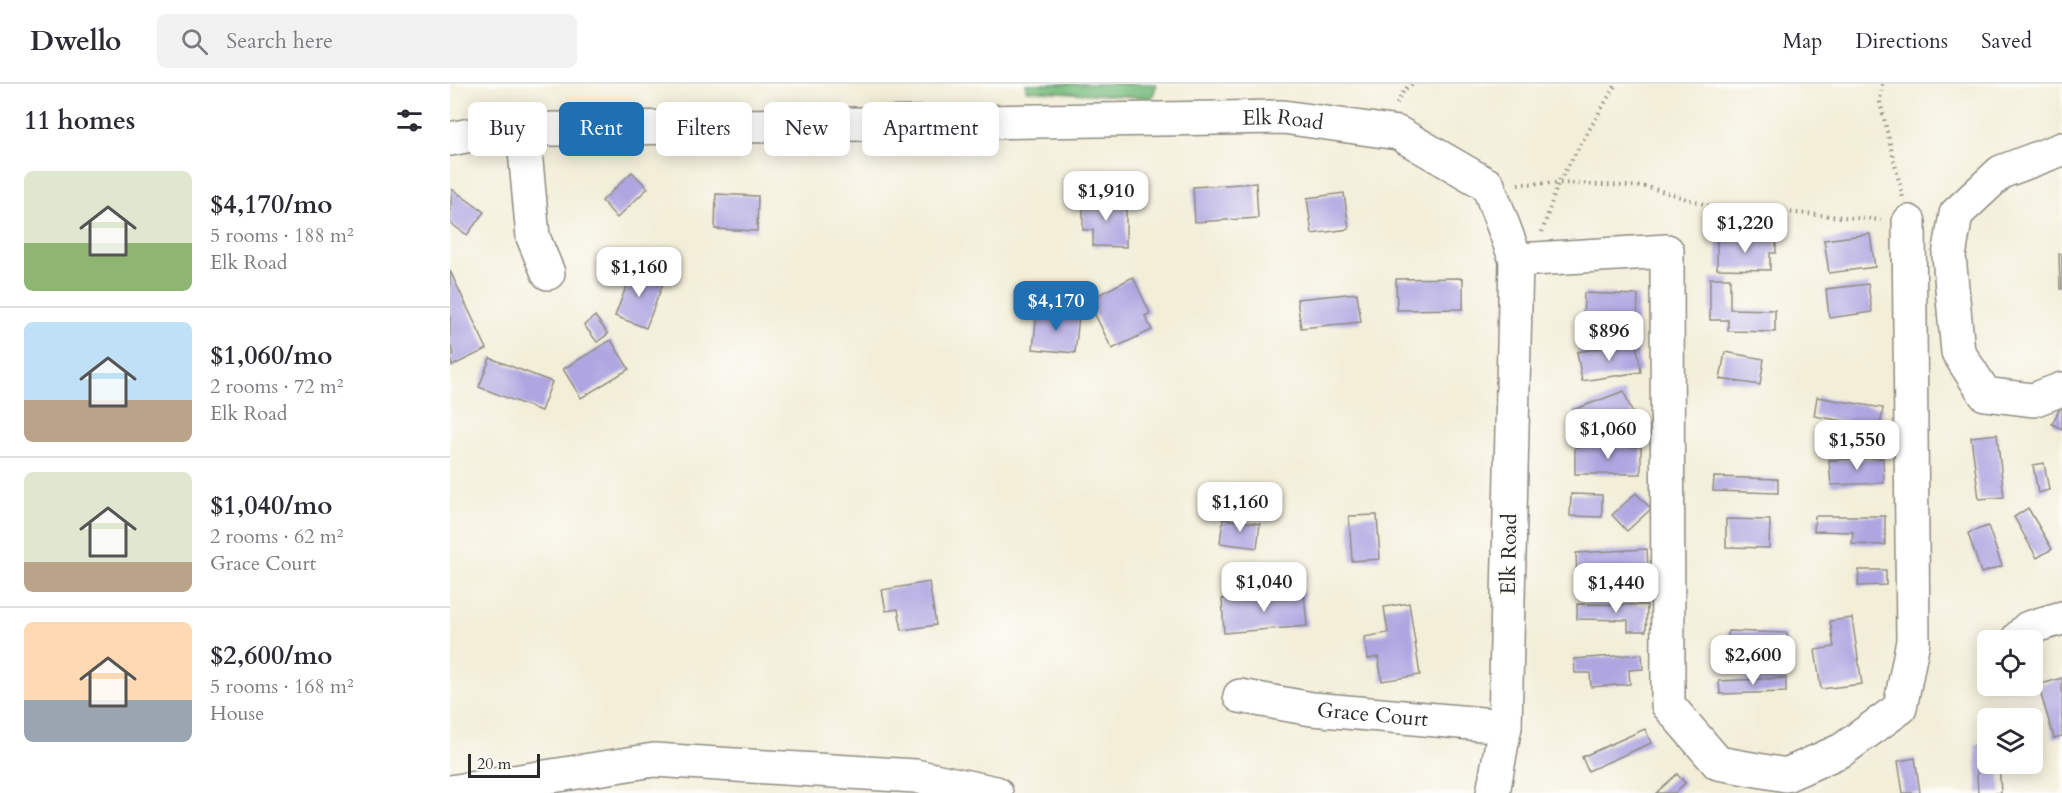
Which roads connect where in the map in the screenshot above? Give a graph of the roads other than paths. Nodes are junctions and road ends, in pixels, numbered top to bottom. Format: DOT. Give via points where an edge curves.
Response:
graph roads {
  1 [pos="547,129"];
  2 [pos="468,135"];
  3 [pos="450,139"];
  4 [pos="2062,149"];
  5 [pos="526,156"];
  6 [pos="1909,222"];
  7 [pos="1525,259"];
  8 [pos="548,273"];
  9 [pos="2062,389"];
  10 [pos="2062,618"];
  11 [pos="2026,630"];
  12 [pos="1240,696"];
  13 [pos="1505,726"];
  14 [pos="450,792"];
  15 [pos="996,793"];
  16 [pos="1493,793"];
  1 -- 7 [label="street, Elk Road" via="1283,117 1398,133 1488,185"];
  2 -- 3 [label="street, Elk Road"];
  4 -- 9 [label="street" via="2001,172 1956,214 1949,256 1958,352 1985,394 2033,400"];
  5 -- 8 [label="street" via="533,237"];
  6 -- 7 [label="street" via="1912,641 1900,708 1842,750 1786,774 1718,763 1668,705 1667,251"];
  7 -- 13 [label="street, Elk Road"];
  10 -- 11 [label="street"];
  12 -- 13 [label="street, Grace Court" via="1312,709"];
  13 -- 16 [label="street, Elk Road"];
  14 -- 15 [label="street" via="654,760 915,776"];
}
